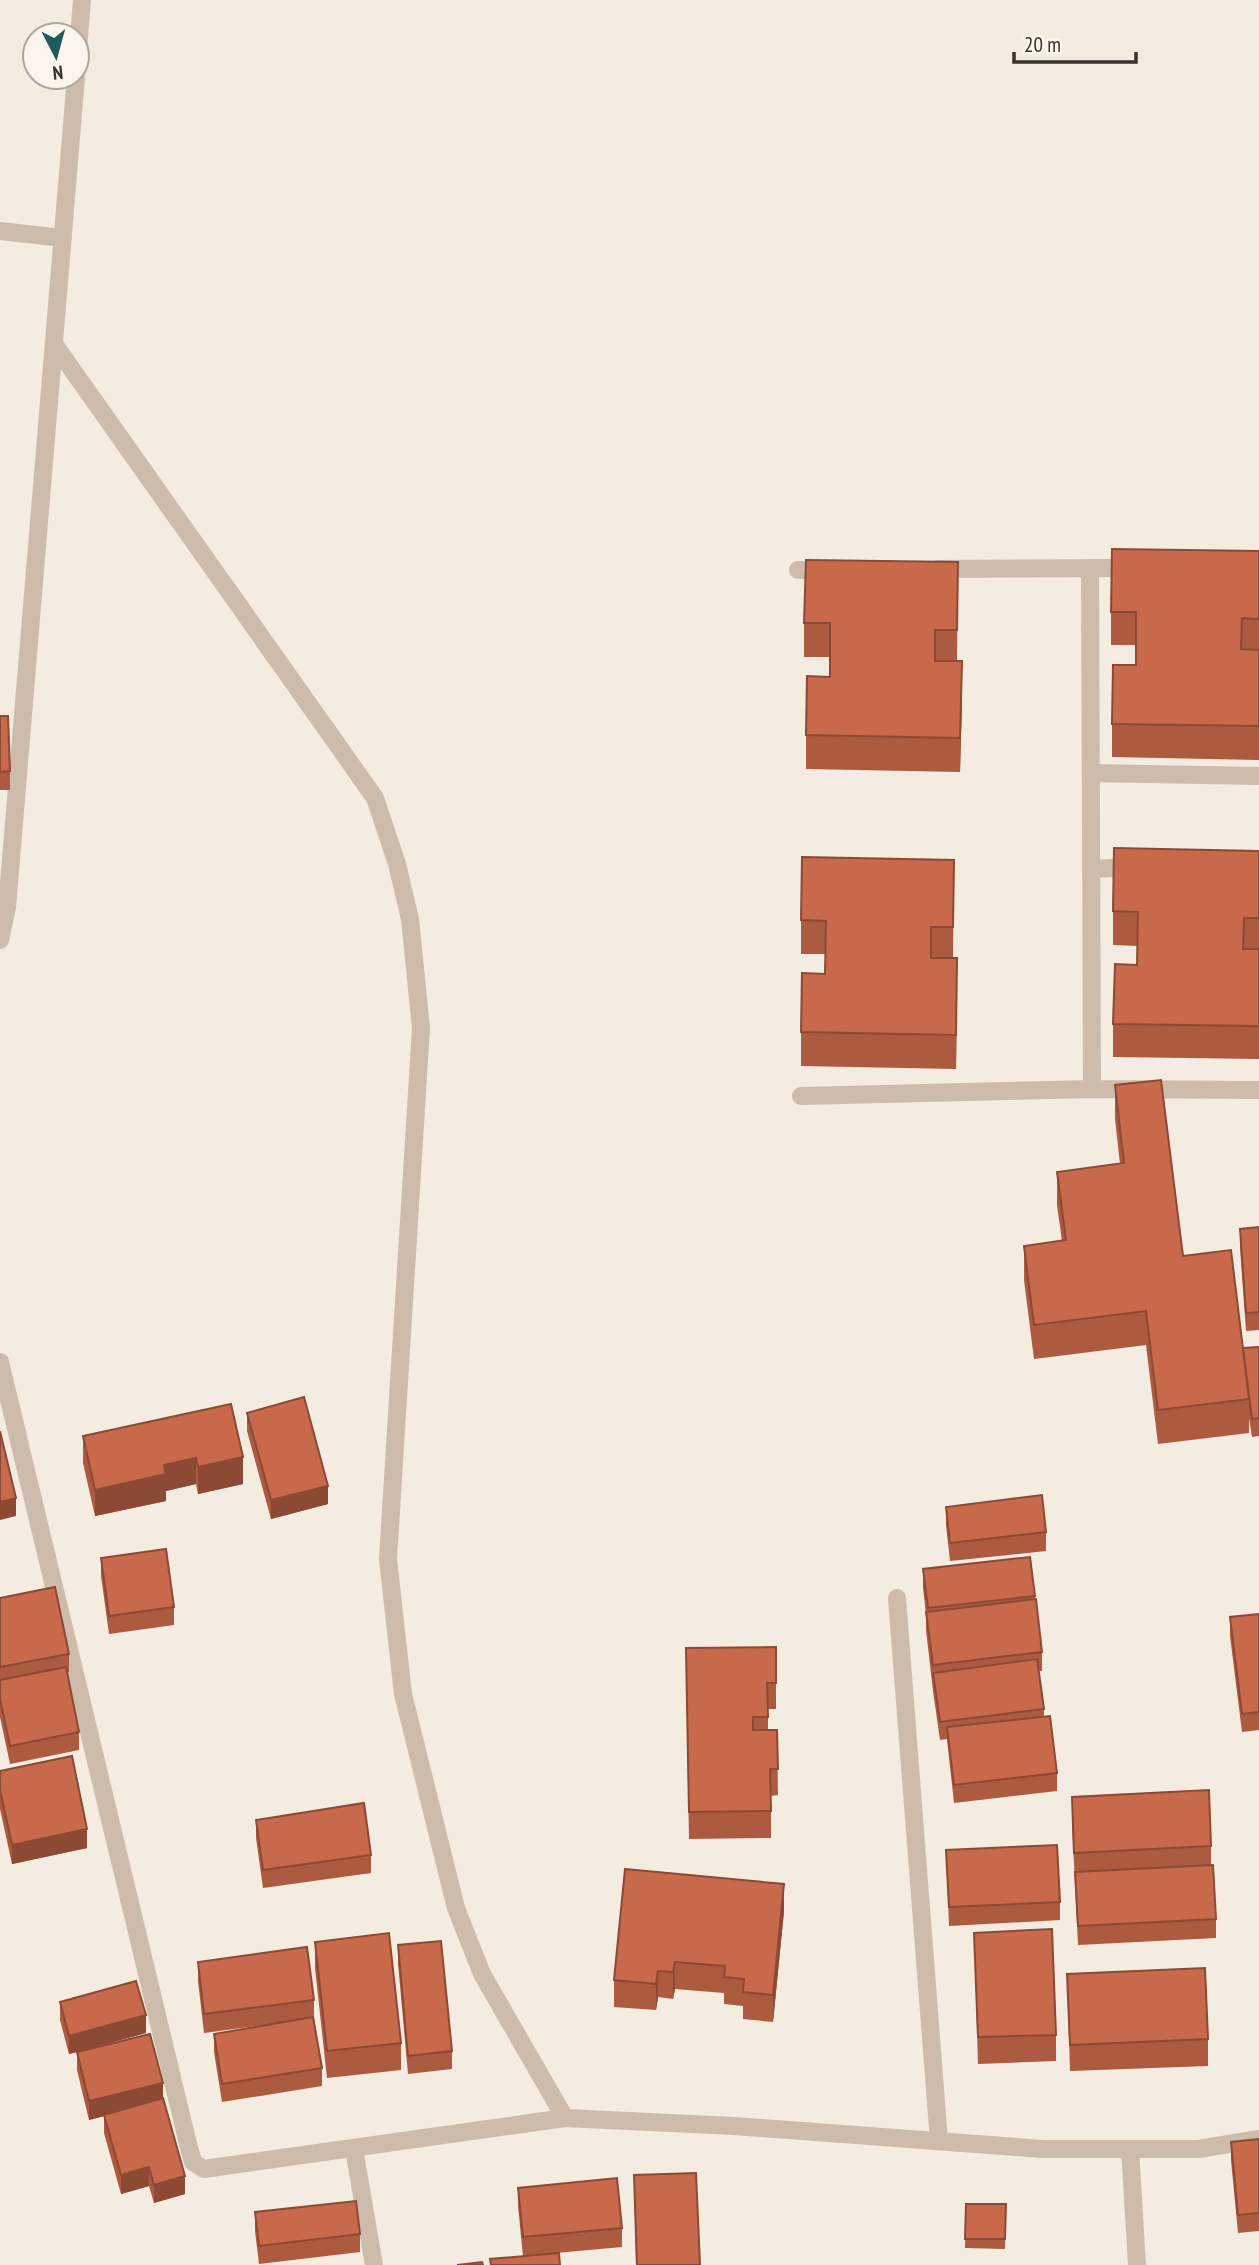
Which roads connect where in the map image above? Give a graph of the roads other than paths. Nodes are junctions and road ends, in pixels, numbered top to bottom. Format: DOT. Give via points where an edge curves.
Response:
graph roads {
  1 [pos="82,0"];
  2 [pos="80,21"];
  3 [pos="75,91"];
  4 [pos="0,231"];
  5 [pos="63,238"];
  6 [pos="54,344"];
  7 [pos="1090,568"];
  8 [pos="1155,568"];
  9 [pos="923,569"];
  10 [pos="798,570"];
  11 [pos="853,570"];
  12 [pos="1091,773"];
  13 [pos="1259,776"];
  14 [pos="7,832"];
  15 [pos="1156,867"];
  16 [pos="1091,869"];
  17 [pos="0,940"];
  18 [pos="1092,1089"];
  19 [pos="1259,1090"];
  20 [pos="800,1097"];
  21 [pos="0,1362"];
  22 [pos="897,1598"];
  23 [pos="565,2118"];
  24 [pos="1259,2139"];
  25 [pos="939,2141"];
  26 [pos="354,2149"];
  27 [pos="1130,2149"];
  28 [pos="374,2265"];
  29 [pos="1137,2265"];
  1 -- 2 [label="street"];
  3 -- 5 [label="street"];
  4 -- 5 [label="street"];
  5 -- 6 [label="street"];
  6 -- 14 [label="street"];
  6 -- 23 [label="street" via="375,798 397,864 410,919 421,1028 388,1559 403,1694 456,1908 482,1974"];
  7 -- 8 [label="street"];
  7 -- 9 [label="street"];
  7 -- 12 [label="street"];
  10 -- 11 [label="street"];
  12 -- 13 [label="street"];
  12 -- 16 [label="street"];
  14 -- 17 [label="street" via="7,907"];
  15 -- 16 [label="street"];
  16 -- 18 [label="street"];
  18 -- 19 [label="street"];
  18 -- 20 [label="street"];
  21 -- 26 [label="street" via="193,2162 204,2169"];
  22 -- 25 [label="street"];
  23 -- 25 [label="street"];
  23 -- 26 [label="street"];
  24 -- 27 [label="street" via="1199,2149"];
  25 -- 27 [label="street" via="1043,2149"];
  26 -- 28 [label="street"];
  27 -- 29 [label="street"];
}
